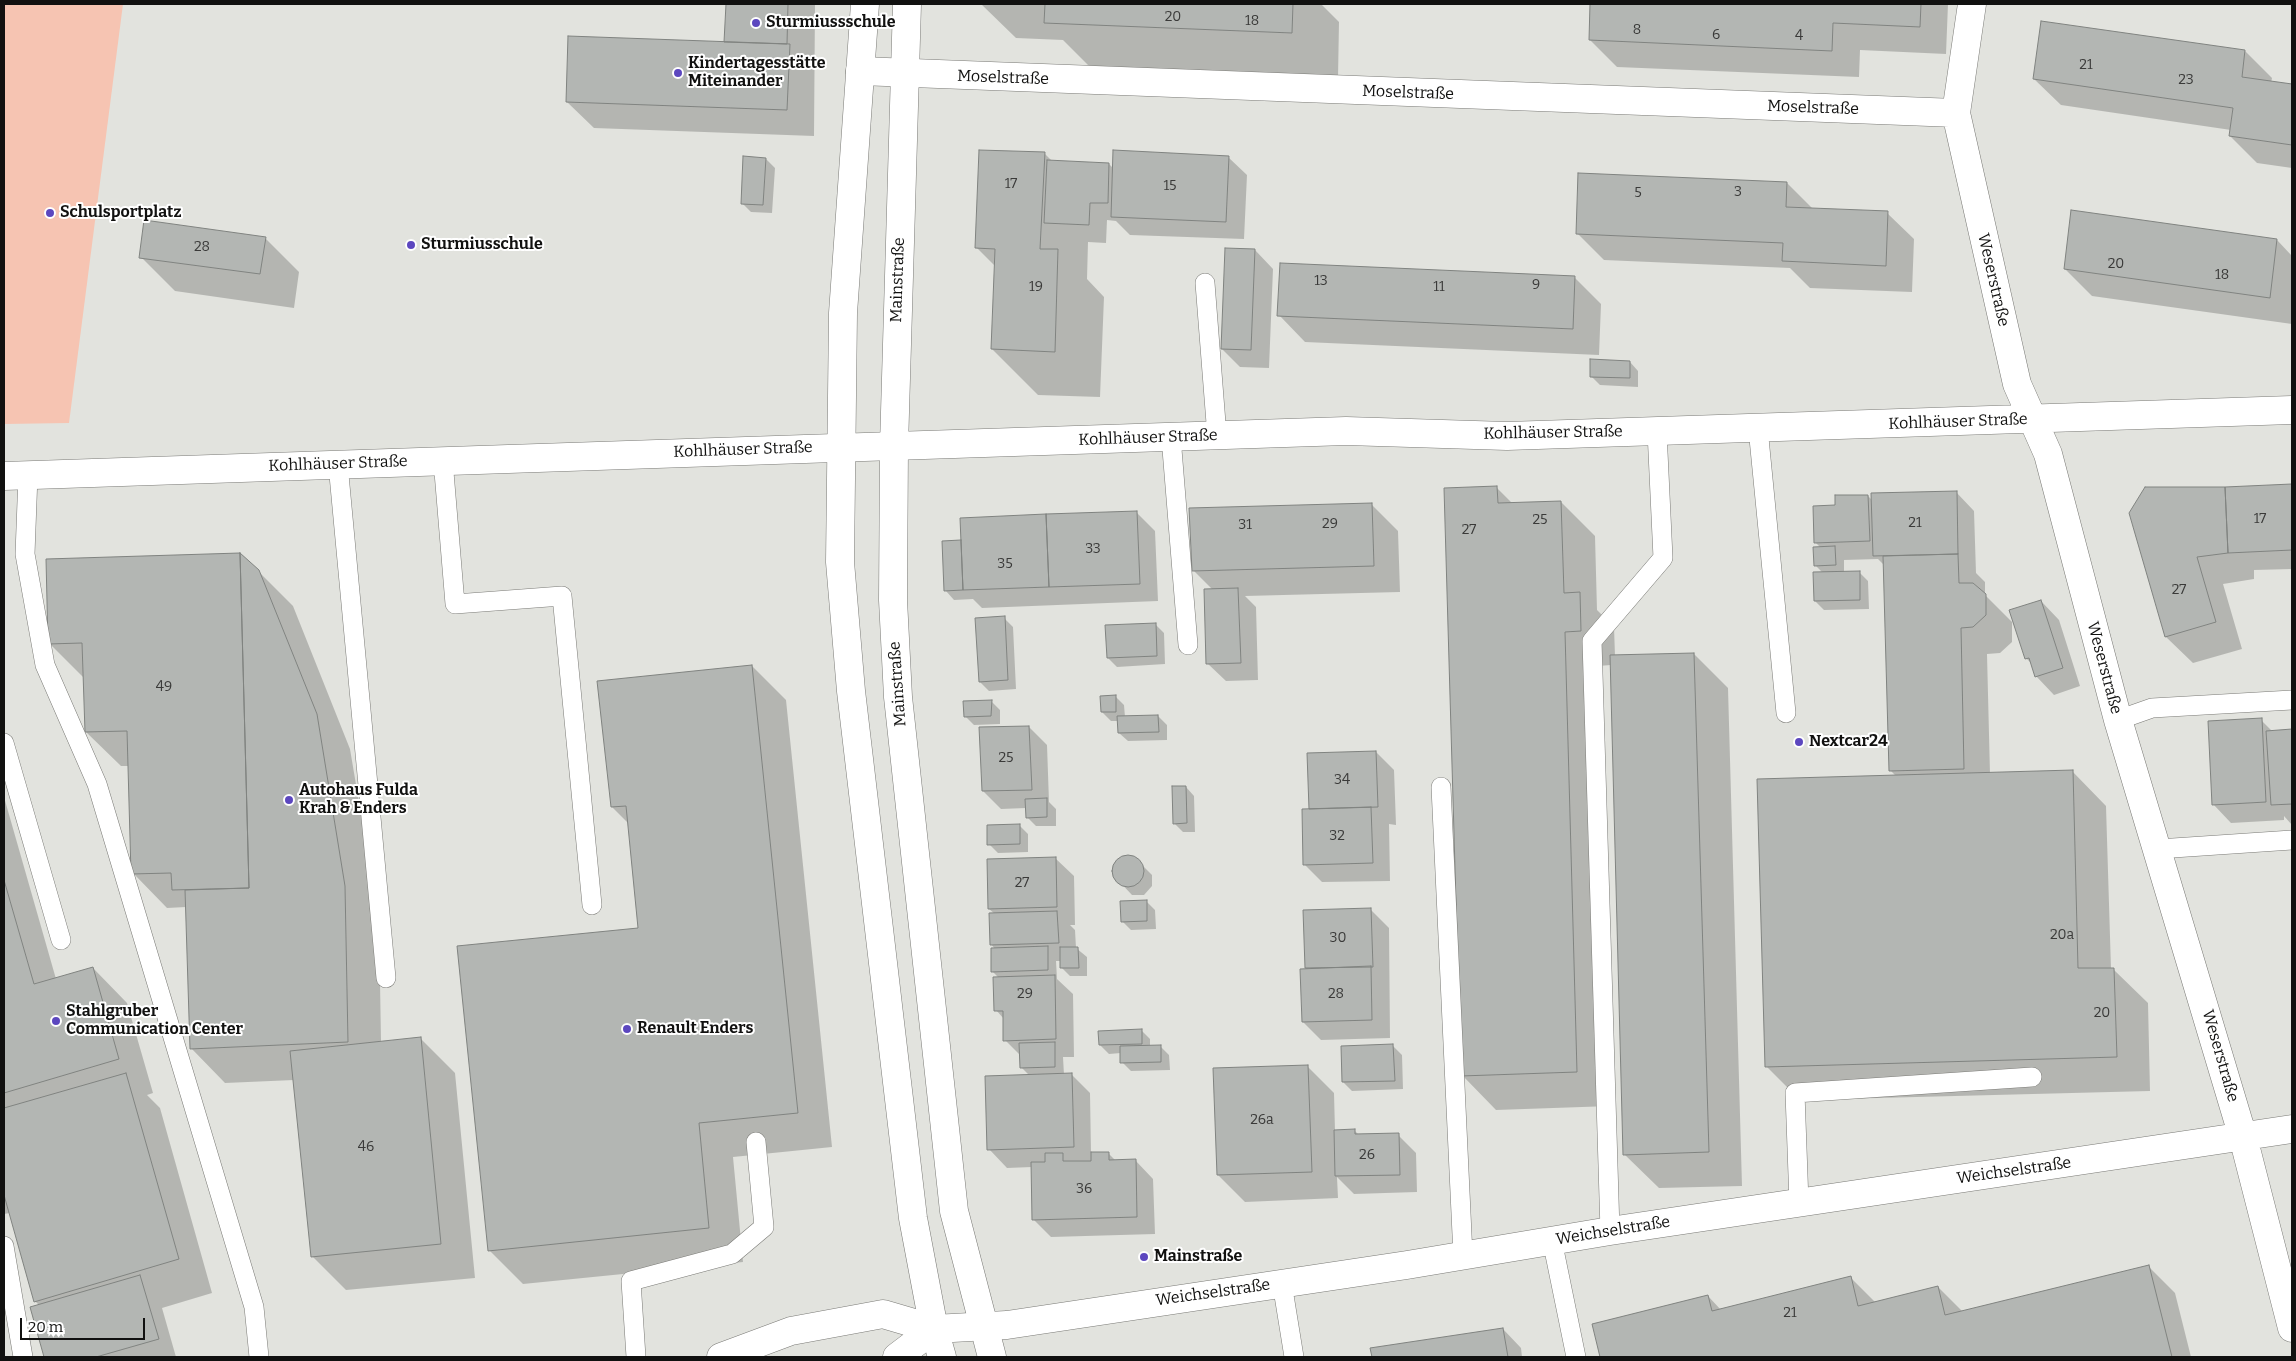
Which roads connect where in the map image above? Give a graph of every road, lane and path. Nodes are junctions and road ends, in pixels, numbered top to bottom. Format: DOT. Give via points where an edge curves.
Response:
graph roads {
  1 [pos="865,4"];
  2 [pos="907,4"];
  3 [pos="1972,4"];
  4 [pos="860,72"];
  5 [pos="905,75"];
  6 [pos="1956,113"];
  7 [pos="1205,283"];
  8 [pos="2292,410"];
  9 [pos="2032,419"];
  10 [pos="1758,428"];
  11 [pos="1657,431"];
  12 [pos="1217,436"];
  13 [pos="1171,437"];
  14 [pos="894,446"];
  15 [pos="840,447"];
  16 [pos="443,460"];
  17 [pos="338,464"];
  18 [pos="16,476"];
  19 [pos="1188,645"];
  20 [pos="2292,700"];
  21 [pos="1786,713"];
  22 [pos="2118,720"];
  23 [pos="4,743"];
  24 [pos="1441,787"];
  25 [pos="2292,840"];
  26 [pos="2158,849"];
  27 [pos="592,904"];
  28 [pos="61,940"];
  29 [pos="386,978"];
  30 [pos="2032,1077"];
  31 [pos="2292,1129"];
  32 [pos="2243,1136"];
  33 [pos="756,1142"];
  34 [pos="1799,1203"];
  35 [pos="1610,1231"];
  36 [pos="1552,1240"];
  37 [pos="4,1246"];
  38 [pos="1463,1256"];
  39 [pos="1282,1283"];
  40 [pos="984,1326"];
  41 [pos="2292,1328"];
  42 [pos="934,1329"];
  43 [pos="23,1357"];
  44 [pos="259,1357"];
  45 [pos="636,1357"];
  46 [pos="721,1357"];
  47 [pos="897,1357"];
  48 [pos="942,1357"];
  49 [pos="992,1357"];
  50 [pos="1294,1357"];
  51 [pos="1576,1357"];
  1 -- 4 [label="street"];
  2 -- 5 [label="street, Mainstraße"];
  3 -- 6 [label="street, Weserstraße"];
  4 -- 5 [label="street, Moselstraße"];
  4 -- 15 [label="street" via="843,313"];
  5 -- 6 [label="street, Moselstraße"];
  5 -- 14 [label="street, Mainstraße"];
  6 -- 9 [label="street, Weserstraße" via="2017,384"];
  7 -- 12 [label="lane"];
  8 -- 9 [label="street, Kohlhäuser Straße"];
  9 -- 10 [label="street, Kohlhäuser Straße"];
  9 -- 22 [label="street, Weserstraße" via="2048,454"];
  10 -- 11 [label="street, Kohlhäuser Straße"];
  10 -- 21 [label="lane"];
  11 -- 12 [label="street, Kohlhäuser Straße" via="1507,436 1346,431"];
  11 -- 35 [label="lane" via="1663,558 1592,641"];
  12 -- 13 [label="street, Kohlhäuser Straße"];
  13 -- 14 [label="street, Kohlhäuser Straße"];
  13 -- 19 [label="lane"];
  14 -- 15 [label="street, Kohlhäuser Straße"];
  14 -- 40 [label="street, Mainstraße" via="893,600 899,707 954,1211"];
  15 -- 16 [label="street, Kohlhäuser Straße"];
  15 -- 42 [label="street" via="840,562 851,691 913,1218"];
  16 -- 17 [label="street, Kohlhäuser Straße"];
  16 -- 27 [label="lane" via="455,604 562,596"];
  17 -- 18 [label="street, Kohlhäuser Straße"];
  17 -- 29 [label="lane"];
  18 -- 44 [label="lane" via="25,554 45,665 97,784 254,1307"];
  20 -- 22 [label="lane" via="2152,708"];
  22 -- 26 [label="street, Weserstraße"];
  23 -- 28 [label="lane"];
  24 -- 38 [label="lane"];
  25 -- 26 [label="lane"];
  26 -- 32 [label="street, Weserstraße"];
  30 -- 34 [label="lane" via="1796,1093"];
  31 -- 32 [label="street, Weichselstraße"];
  32 -- 34 [label="street, Weichselstraße"];
  32 -- 41 [label="street, Weserstraße"];
  33 -- 45 [label="lane" via="764,1227 732,1254 631,1281"];
  34 -- 35 [label="street, Weichselstraße"];
  35 -- 36 [label="street, Weichselstraße"];
  36 -- 38 [label="street, Weichselstraße"];
  36 -- 51 [label="lane"];
  37 -- 43 [label="lane"];
  38 -- 39 [label="street, Weichselstraße"];
  39 -- 40 [label="street, Weichselstraße"];
  39 -- 50 [label="lane"];
  40 -- 42 [label="street, Weichselstraße"];
  40 -- 49 [label="street, Mainstraße"];
  42 -- 46 [label="street, Weichselstraße" via="883,1314 790,1331"];
  42 -- 47 [label="street"];
  42 -- 48 [label="street"];
}
